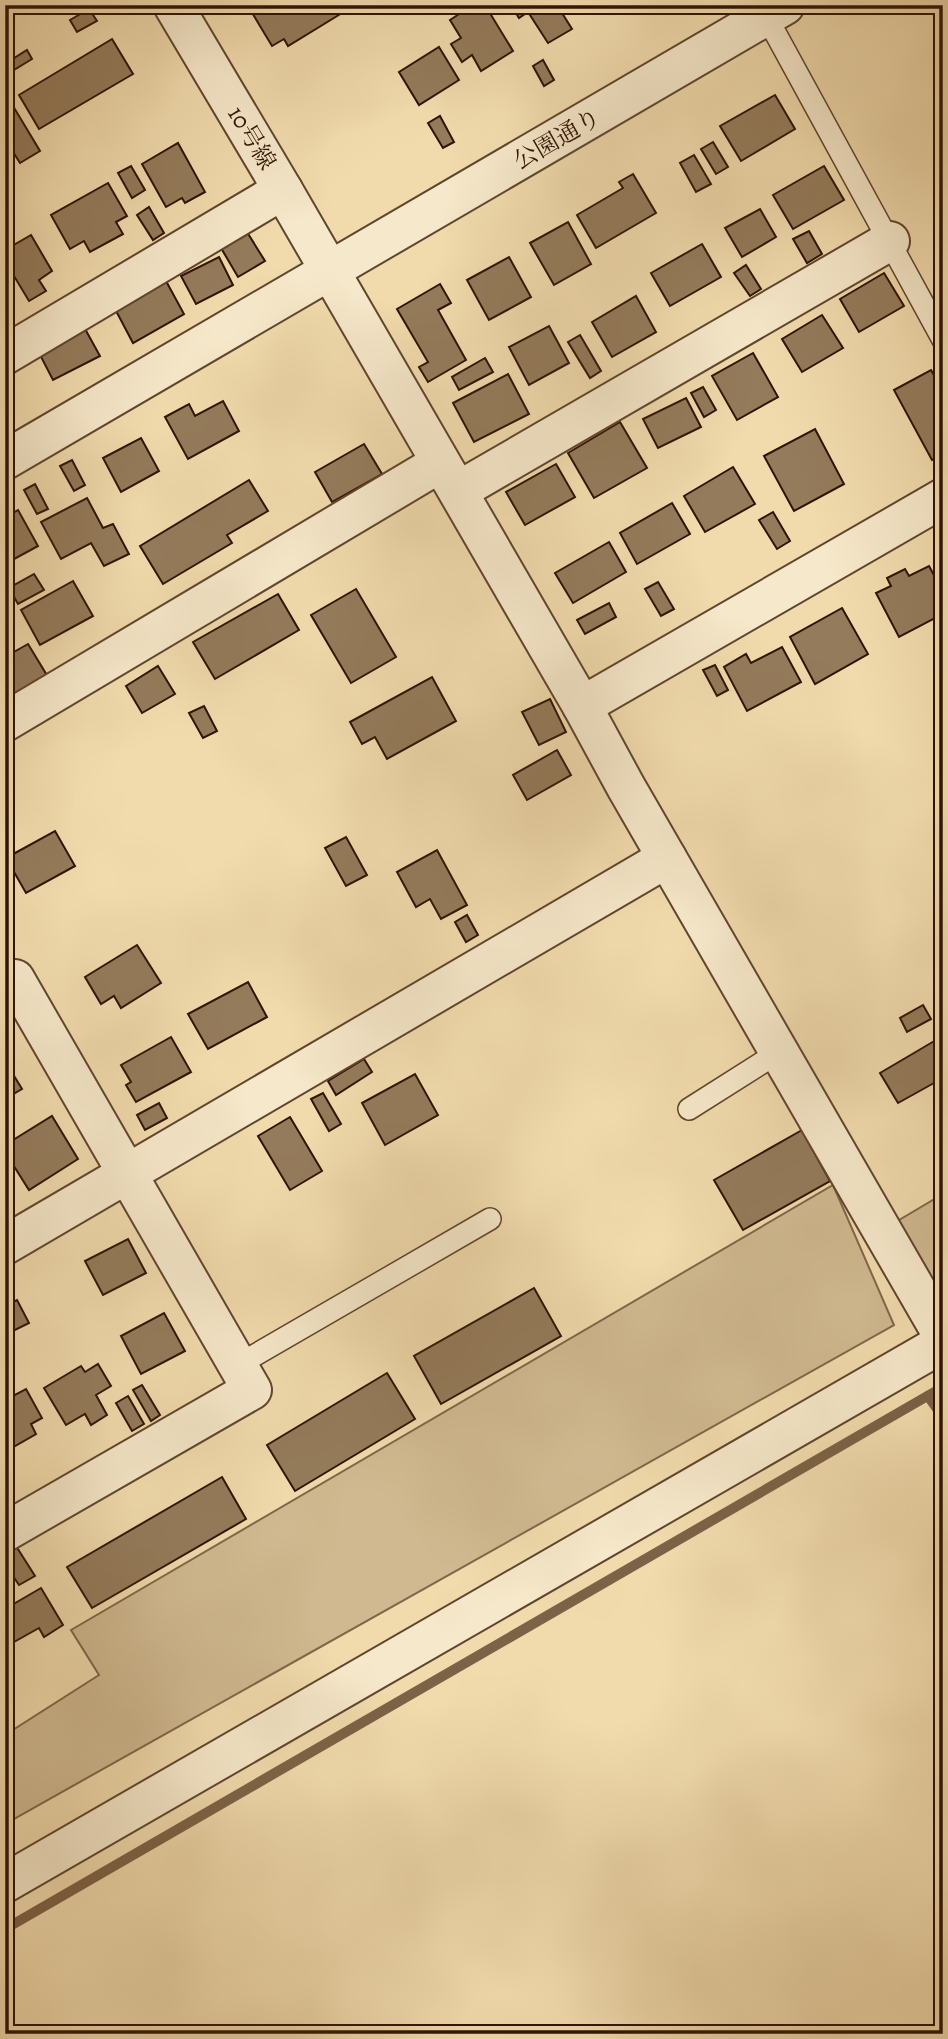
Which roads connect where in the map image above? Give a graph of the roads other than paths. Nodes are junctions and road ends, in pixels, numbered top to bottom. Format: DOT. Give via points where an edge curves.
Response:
graph roads {
  1 [pos="173,5"];
  2 [pos="771,9"];
  3 [pos="283,190"];
  4 [pos="890,241"];
  5 [pos="329,272"];
  6 [pos="943,340"];
  7 [pos="5,355"];
  8 [pos="5,460"];
  9 [pos="449,477"];
  10 [pos="943,498"];
  11 [pos="582,706"];
  12 [pos="5,722"];
  13 [pos="667,858"];
  14 [pos="8,975"];
  15 [pos="779,1052"];
  16 [pos="690,1109"];
  17 [pos="128,1175"];
  18 [pos="491,1219"];
  19 [pos="5,1245"];
  20 [pos="943,1336"];
  21 [pos="943,1343"];
  22 [pos="238,1365"];
  23 [pos="5,1532"];
  24 [pos="5,1883"];
  1 -- 3 [label="street, 10号線"];
  2 -- 4 [label="lane"];
  2 -- 5 [label="street, 公園通り"];
  3 -- 5 [label="street, 10号線"];
  3 -- 7 [label="street"];
  4 -- 6 [label="lane"];
  4 -- 9 [label="street"];
  5 -- 8 [label="street, 公園通り"];
  5 -- 9 [label="street, 10号線"];
  9 -- 11 [label="street, 10号線"];
  9 -- 12 [label="street"];
  10 -- 11 [label="street"];
  11 -- 13 [label="street, 10号線"];
  13 -- 15 [label="street, 10号線"];
  13 -- 17 [label="street"];
  14 -- 17 [label="street"];
  15 -- 16 [label="lane"];
  15 -- 20 [label="street, 10号線"];
  17 -- 19 [label="street"];
  17 -- 22 [label="street"];
  18 -- 22 [label="lane"];
  21 -- 24 [label="street"];
  22 -- 23 [label="street" via="253,1390"];
}
